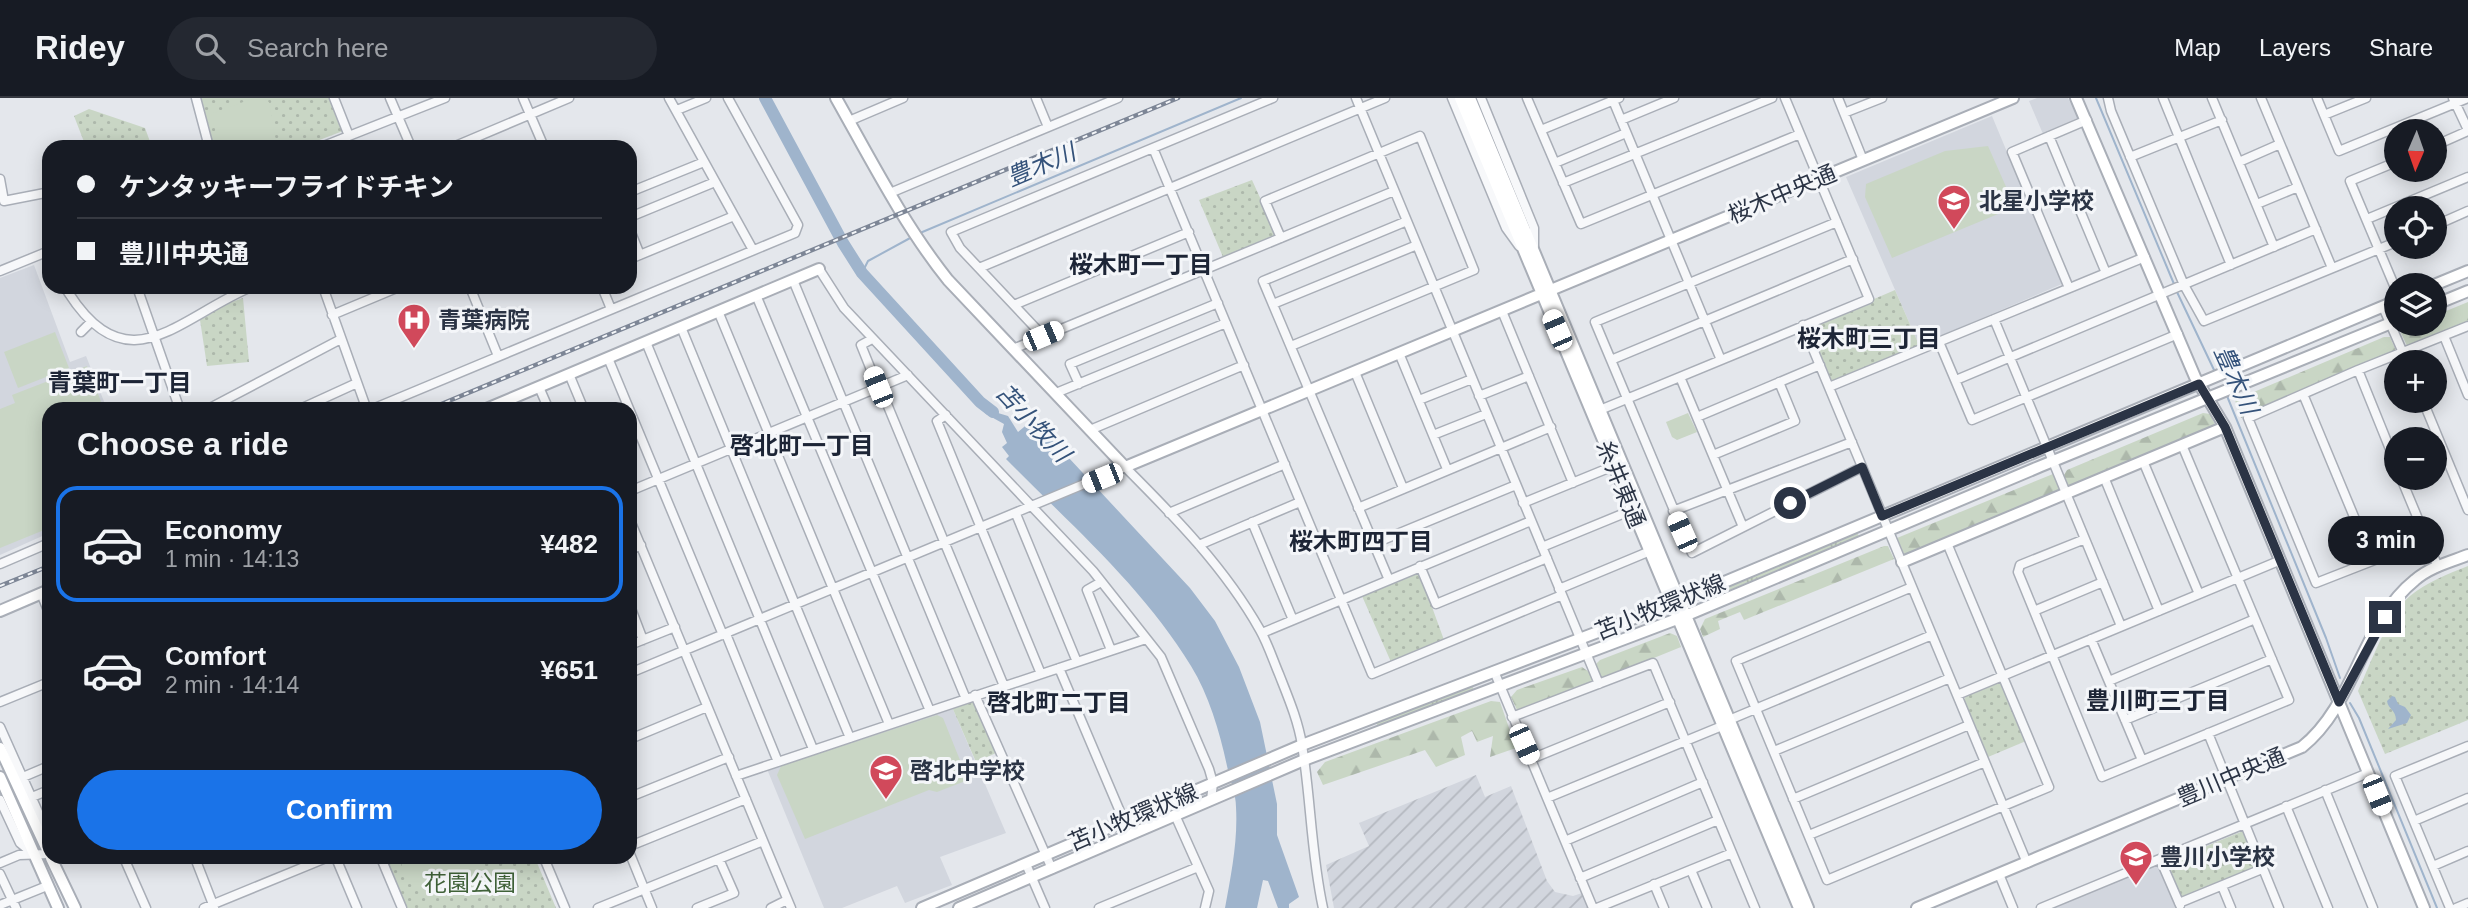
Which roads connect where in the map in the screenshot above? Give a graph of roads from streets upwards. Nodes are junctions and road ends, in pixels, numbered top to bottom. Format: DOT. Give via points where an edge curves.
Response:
graph roads {
  1 [pos="196,98"];
  2 [pos="334,98"];
  3 [pos="390,98"];
  4 [pos="445,98"];
  5 [pos="523,98"];
  6 [pos="569,98"];
  7 [pos="669,98"];
  8 [pos="706,98"];
  9 [pos="728,98"];
  10 [pos="836,98"];
  11 [pos="903,98"];
  12 [pos="1036,98"];
  13 [pos="1118,98"];
  14 [pos="1273,98"];
  15 [pos="1356,98"];
  16 [pos="1385,98"];
  17 [pos="1452,98"];
  18 [pos="1527,98"];
  19 [pos="1674,98"];
  20 [pos="1772,98"];
  21 [pos="1786,98"];
  22 [pos="1838,98"];
  23 [pos="1882,98"];
  24 [pos="2013,98"];
  25 [pos="2076,98"];
  26 [pos="2108,98"];
  27 [pos="2162,98"];
  28 [pos="2212,98"];
  29 [pos="2261,98"];
  30 [pos="2317,98"];
  31 [pos="2366,98"];
  32 [pos="2468,98"];
  33 [pos="1615,99"];
  34 [pos="1470,101"];
  35 [pos="2455,101"];
  36 [pos="1987,103"];
  37 [pos="1360,109"];
  38 [pos="677,110"];
  39 [pos="530,114"];
  40 [pos="1844,114"];
  41 [pos="2324,115"];
  42 [pos="398,118"];
  43 [pos="1621,120"];
  44 [pos="2087,120"];
  45 [pos="2221,120"];
  46 [pos="849,121"];
  47 [pos="1048,127"];
  48 [pos="1541,130"];
  49 [pos="2468,131"];
  50 [pos="1626,133"];
  51 [pos="1800,134"];
  52 [pos="349,136"];
  53 [pos="2049,136"];
  54 [pos="2179,137"];
  55 [pos="207,140"];
  56 [pos="339,140"];
  57 [pos="408,140"];
  58 [pos="469,140"];
  59 [pos="541,140"];
  60 [pos="2447,140"];
  61 [pos="2280,144"];
  62 [pos="1153,148"];
  63 [pos="1379,153"];
  64 [pos="1635,154"];
  65 [pos="2130,157"];
  66 [pos="1863,160"];
  67 [pos="704,162"];
  68 [pos="2239,162"];
  69 [pos="1555,163"];
  70 [pos="2384,167"];
  71 [pos="2468,177"];
  72 [pos="1819,178"];
  73 [pos="0,179"];
  74 [pos="715,182"];
  75 [pos="1563,183"];
  76 [pos="2298,187"];
  77 [pos="1171,188"];
  78 [pos="637,189"];
  79 [pos="1394,191"];
  80 [pos="890,193"];
  81 [pos="42,194"];
  82 [pos="1652,196"];
  83 [pos="2257,204"];
  84 [pos="2468,211"];
  85 [pos="637,214"];
  86 [pos="734,216"];
  87 [pos="2367,219"];
  88 [pos="2447,220"];
  89 [pos="1407,221"];
  90 [pos="1837,222"];
  91 [pos="2316,229"];
  92 [pos="1189,232"];
  93 [pos="1281,238"];
  94 [pos="1671,241"];
  95 [pos="1417,245"];
  96 [pos="2274,247"];
  97 [pos="2384,247"];
  98 [pos="637,248"];
  99 [pos="2379,249"];
  100 [pos="753,250"];
  101 [pos="1529,250"];
  102 [pos="42,254"];
  103 [pos="640,255"];
  104 [pos="637,256"];
  105 [pos="2145,257"];
  106 [pos="1853,259"];
  107 [pos="2231,265"];
  108 [pos="979,268"];
  109 [pos="2332,268"];
  110 [pos="1204,269"];
  111 [pos="819,270"];
  112 [pos="0,271"];
  113 [pos="2468,271"];
  114 [pos="2106,272"];
  115 [pos="2389,273"];
  116 [pos="2447,280"];
  117 [pos="793,281"];
  118 [pos="1689,283"];
  119 [pos="1433,286"];
  120 [pos="2069,288"];
  121 [pos="2174,289"];
  122 [pos="2468,291"];
  123 [pos="1547,293"];
  124 [pos="69,294"];
  125 [pos="138,294"];
  126 [pos="238,294"];
  127 [pos="325,294"];
  128 [pos="382,294"];
  129 [pos="473,294"];
  130 [pos="605,294"];
  131 [pos="756,295"];
  132 [pos="2447,300"];
  133 [pos="1218,303"];
  134 [pos="1273,304"];
  135 [pos="1014,305"];
  136 [pos="2383,307"];
  137 [pos="611,309"];
  138 [pos="1502,311"];
  139 [pos="718,312"];
  140 [pos="332,315"];
  141 [pos="1994,319"];
  142 [pos="1705,320"];
  143 [pos="91,323"];
  144 [pos="1226,323"];
  145 [pos="1803,325"];
  146 [pos="2384,326"];
  147 [pos="2468,326"];
  148 [pos="681,327"];
  149 [pos="1452,331"];
  150 [pos="81,332"];
  151 [pos="2178,334"];
  152 [pos="2447,335"];
  153 [pos="1043,336"];
  154 [pos="2444,336"];
  155 [pos="154,338"];
  156 [pos="341,339"];
  157 [pos="872,339"];
  158 [pos="646,342"];
  159 [pos="1939,342"];
  160 [pos="1291,345"];
  161 [pos="1013,349"];
  162 [pos="2410,350"];
  163 [pos="1399,353"];
  164 [pos="498,356"];
  165 [pos="608,358"];
  166 [pos="2010,358"];
  167 [pos="1611,360"];
  168 [pos="1721,360"];
  169 [pos="2384,360"];
  170 [pos="1244,365"];
  171 [pos="1820,365"];
  172 [pos="2358,370"];
  173 [pos="1355,372"];
  174 [pos="569,374"];
  175 [pos="908,375"];
  176 [pos="1529,376"];
  177 [pos="1680,377"];
  178 [pos="1472,379"];
  179 [pos="1956,380"];
  180 [pos="1779,382"];
  181 [pos="2205,382"];
  182 [pos="357,383"];
  183 [pos="1079,384"];
  184 [pos="539,387"];
  185 [pos="879,387"];
  186 [pos="1829,387"];
  187 [pos="1310,390"];
  188 [pos="1056,393"];
  189 [pos="2303,394"];
  190 [pos="2468,395"];
  191 [pos="1479,396"];
  192 [pos="2212,396"];
  193 [pos="2027,397"];
  194 [pos="1627,399"];
  195 [pos="1419,400"];
  196 [pos="177,402"];
  197 [pos="221,402"];
  198 [pos="315,402"];
  199 [pos="365,402"];
  200 [pos="388,402"];
  201 [pos="515,402"];
  202 [pos="546,402"];
  203 [pos="581,402"];
  204 [pos="627,402"];
  205 [pos="843,402"];
  206 [pos="1263,410"];
  207 [pos="1596,412"];
  208 [pos="2428,413"];
  209 [pos="1486,414"];
  210 [pos="946,415"];
  211 [pos="806,417"];
  212 [pos="1697,417"];
  213 [pos="637,427"];
  214 [pos="1551,427"];
  215 [pos="2225,427"];
  216 [pos="1090,430"];
  217 [pos="768,433"];
  218 [pos="2384,434"];
  219 [pos="1433,435"];
  220 [pos="1852,442"];
  221 [pos="2182,445"];
  222 [pos="1500,447"];
  223 [pos="2047,447"];
  224 [pos="731,448"];
  225 [pos="1713,455"];
  226 [pos="2053,461"];
  227 [pos="2143,461"];
  228 [pos="695,463"];
  229 [pos="1285,464"];
  230 [pos="1618,464"];
  231 [pos="1125,467"];
  232 [pos="1862,467"];
  233 [pos="1447,469"];
  234 [pos="2104,477"];
  235 [pos="659,479"];
  236 [pos="1573,483"];
  237 [pos="1516,485"];
  238 [pos="637,488"];
  239 [pos="1403,488"];
  240 [pos="1727,490"];
  241 [pos="2406,490"];
  242 [pos="2066,493"];
  243 [pos="1300,502"];
  244 [pos="1523,503"];
  245 [pos="1037,504"];
  246 [pos="2467,505"];
  247 [pos="1358,508"];
  248 [pos="1636,509"];
  249 [pos="1673,511"];
  250 [pos="1016,513"];
  251 [pos="1169,513"];
  252 [pos="1882,516"];
  253 [pos="1531,521"];
  254 [pos="1252,522"];
  255 [pos="1743,527"];
  256 [pos="980,528"];
  257 [pos="1889,531"];
  258 [pos="637,536"];
  259 [pos="2085,539"];
  260 [pos="2426,540"];
  261 [pos="944,543"];
  262 [pos="1947,543"];
  263 [pos="1373,544"];
  264 [pos="641,545"];
  265 [pos="1199,545"];
  266 [pos="42,546"];
  267 [pos="637,547"];
  268 [pos="1542,548"];
  269 [pos="1653,550"];
  270 [pos="2468,555"];
  271 [pos="908,558"];
  272 [pos="1546,558"];
  273 [pos="2281,560"];
  274 [pos="2372,560"];
  275 [pos="1902,562"];
  276 [pos="0,564"];
  277 [pos="1420,566"];
  278 [pos="2438,566"];
  279 [pos="872,573"];
  280 [pos="2238,578"];
  281 [pos="1389,580"];
  282 [pos="1101,582"];
  283 [pos="2103,582"];
  284 [pos="1912,587"];
  285 [pos="833,590"];
  286 [pos="1560,592"];
  287 [pos="42,593"];
  288 [pos="2199,594"];
  289 [pos="1341,600"];
  290 [pos="1675,602"];
  291 [pos="796,605"];
  292 [pos="0,611"];
  293 [pos="2034,611"];
  294 [pos="2159,611"];
  295 [pos="1681,617"];
  296 [pos="2255,619"];
  297 [pos="760,620"];
  298 [pos="1293,620"];
  299 [pos="637,624"];
  300 [pos="2121,626"];
  301 [pos="674,627"];
  302 [pos="1262,633"];
  303 [pos="725,634"];
  304 [pos="1932,635"];
  305 [pos="643,639"];
  306 [pos="1146,639"];
  307 [pos="1580,639"];
  308 [pos="2091,639"];
  309 [pos="637,642"];
  310 [pos="1111,650"];
  311 [pos="685,651"];
  312 [pos="1586,653"];
  313 [pos="2052,655"];
  314 [pos="2272,659"];
  315 [pos="1077,662"];
  316 [pos="1059,668"];
  317 [pos="637,670"];
  318 [pos="1494,671"];
  319 [pos="1041,674"];
  320 [pos="2003,676"];
  321 [pos="1950,678"];
  322 [pos="2109,681"];
  323 [pos="1599,684"];
  324 [pos="42,685"];
  325 [pos="1004,686"];
  326 [pos="1500,687"];
  327 [pos="1957,695"];
  328 [pos="971,697"];
  329 [pos="0,702"];
  330 [pos="1670,702"];
  331 [pos="2339,702"];
  332 [pos="707,707"];
  333 [pos="1756,709"];
  334 [pos="930,711"];
  335 [pos="1513,718"];
  336 [pos="2124,720"];
  337 [pos="1725,723"];
  338 [pos="889,724"];
  339 [pos="1969,725"];
  340 [pos="0,726"];
  341 [pos="2208,733"];
  342 [pos="637,736"];
  343 [pos="850,738"];
  344 [pos="1686,741"];
  345 [pos="1302,745"];
  346 [pos="2468,747"];
  347 [pos="0,748"];
  348 [pos="813,749"];
  349 [pos="1774,751"];
  350 [pos="729,757"];
  351 [pos="1531,759"];
  352 [pos="1304,760"];
  353 [pos="2142,760"];
  354 [pos="778,762"];
  355 [pos="1985,762"];
  356 [pos="42,769"];
  357 [pos="2368,773"];
  358 [pos="736,776"];
  359 [pos="0,777"];
  360 [pos="23,777"];
  361 [pos="2226,779"];
  362 [pos="1216,781"];
  363 [pos="1703,782"];
  364 [pos="2325,790"];
  365 [pos="42,793"];
  366 [pos="637,794"];
  367 [pos="32,797"];
  368 [pos="1217,797"];
  369 [pos="1547,798"];
  370 [pos="2468,798"];
  371 [pos="746,799"];
  372 [pos="1793,799"];
  373 [pos="0,800"];
  374 [pos="2003,806"];
  375 [pos="2286,806"];
  376 [pos="1175,815"];
  377 [pos="25,818"];
  378 [pos="42,820"];
  379 [pos="1718,820"];
  380 [pos="1124,821"];
  381 [pos="2414,821"];
  382 [pos="2245,824"];
  383 [pos="1809,835"];
  384 [pos="763,841"];
  385 [pos="1565,841"];
  386 [pos="637,843"];
  387 [pos="42,844"];
  388 [pos="2468,851"];
  389 [pos="1732,853"];
  390 [pos="34,855"];
  391 [pos="42,855"];
  392 [pos="1046,855"];
  393 [pos="719,859"];
  394 [pos="2160,859"];
  395 [pos="1,861"];
  396 [pos="2026,863"];
  397 [pos="53,864"];
  398 [pos="127,864"];
  399 [pos="197,864"];
  400 [pos="312,864"];
  401 [pos="338,864"];
  402 [pos="384,864"];
  403 [pos="547,864"];
  404 [pos="634,864"];
  405 [pos="1026,864"];
  406 [pos="2432,866"];
  407 [pos="1198,867"];
  408 [pos="1052,869"];
  409 [pos="2262,869"];
  410 [pos="1691,870"];
  411 [pos="0,874"];
  412 [pos="1999,874"];
  413 [pos="1031,877"];
  414 [pos="1580,877"];
  415 [pos="1654,884"];
  416 [pos="47,886"];
  417 [pos="2222,886"];
  418 [pos="644,889"];
  419 [pos="2468,903"];
  420 [pos="14,904"];
  421 [pos="789,904"];
  422 [pos="0,905"];
  423 [pos="214,906"];
  424 [pos="608,906"];
  425 [pos="2180,906"];
  426 [pos="355,907"];
  427 [pos="58,908"];
  428 [pos="75,908"];
  429 [pos="146,908"];
  430 [pos="204,908"];
  431 [pos="402,908"];
  432 [pos="565,908"];
  433 [pos="598,908"];
  434 [pos="652,908"];
  435 [pos="697,908"];
  436 [pos="771,908"];
  437 [pos="922,908"];
  438 [pos="959,908"];
  439 [pos="1045,908"];
  440 [pos="1099,908"];
  441 [pos="1205,908"];
  442 [pos="1322,908"];
  443 [pos="1595,908"];
  444 [pos="1664,908"];
  445 [pos="1707,908"];
  446 [pos="1755,908"];
  447 [pos="1799,908"];
  448 [pos="1808,908"];
  449 [pos="1917,908"];
  450 [pos="2013,908"];
  451 [pos="2041,908"];
  452 [pos="2231,908"];
  453 [pos="2279,908"];
  454 [pos="2328,908"];
  455 [pos="2373,908"];
  456 [pos="2424,908"];
  457 [pos="2450,908"];
  458 [pos="2456,908"];
  1 -- 55 [label="street"];
  2 -- 52 [label="street"];
  3 -- 42 [label="street"];
  4 -- 42 [label="street"];
  5 -- 39 [label="street"];
  6 -- 39 [label="street"];
  7 -- 38 [label="street"];
  8 -- 38 [label="street"];
  9 -- 100 [label="street" via="798,225 796,233"];
  10 -- 46 [label="street"];
  11 -- 46 [label="street"];
  12 -- 47 [label="street"];
  13 -- 47 [label="street"];
  14 -- 62 [label="street"];
  15 -- 37 [label="street"];
  16 -- 37 [label="street"];
  17 -- 101 [label="street" via="1506,228"];
  18 -- 48 [label="street"];
  19 -- 43 [label="street"];
  20 -- 64 [label="street"];
  21 -- 51 [label="street"];
  22 -- 40 [label="street"];
  23 -- 40 [label="street"];
  24 -- 36 [label="street, 桜木中央通"];
  25 -- 44 [label="street"];
  26 -- 65 [label="street"];
  27 -- 54 [label="street"];
  28 -- 45 [label="street"];
  29 -- 61 [label="street"];
  30 -- 41 [label="street"];
  31 -- 41 [label="street"];
  32 -- 35 [label="street"];
  33 -- 43 [label="street"];
  33 -- 48 [label="street"];
  34 -- 101 [label="street, 糸井東通"];
  35 -- 41 [label="street" via="2339,151"];
  35 -- 49 [label="street"];
  36 -- 66 [label="street, 桜木中央通"];
  37 -- 63 [label="street"];
  37 -- 77 [label="street"];
  38 -- 67 [label="street"];
  39 -- 58 [label="street"];
  39 -- 59 [label="street"];
  40 -- 66 [label="street"];
  42 -- 52 [label="street"];
  42 -- 57 [label="street"];
  43 -- 50 [label="street"];
  44 -- 53 [label="street"];
  44 -- 105 [label="street"];
  45 -- 54 [label="street"];
  45 -- 68 [label="street"];
  46 -- 80 [label="street"];
  47 -- 80 [label="street"];
  48 -- 69 [label="street"];
  49 -- 60 [label="street"];
  50 -- 64 [label="street"];
  50 -- 69 [label="street"];
  51 -- 72 [label="street"];
  51 -- 82 [label="street"];
  52 -- 56 [label="street"];
  53 -- 114 [label="street"];
  53 -- 120 [label="street" via="2012,152"];
  54 -- 65 [label="street"];
  54 -- 107 [label="street"];
  61 -- 68 [label="street"];
  61 -- 76 [label="street"];
  62 -- 77 [label="street"];
  62 -- 108 [label="street" via="951,232"];
  63 -- 79 [label="street"];
  63 -- 93 [label="street" via="1265,201"];
  63 -- 119 [label="street" via="1420,136 1425,148 1474,270"];
  64 -- 75 [label="street"];
  64 -- 82 [label="street"];
  65 -- 121 [label="street"];
  66 -- 72 [label="street, 桜木中央通"];
  67 -- 74 [label="street"];
  67 -- 78 [label="street"];
  68 -- 83 [label="street"];
  69 -- 75 [label="street"];
  70 -- 87 [label="street" via="2350,181"];
  71 -- 87 [label="street"];
  72 -- 90 [label="street"];
  72 -- 94 [label="street, 桜木中央通"];
  73 -- 81 [label="street" via="4,201"];
  74 -- 85 [label="street"];
  74 -- 86 [label="street"];
  75 -- 82 [label="street" via="1581,224"];
  76 -- 83 [label="street"];
  76 -- 91 [label="street"];
  77 -- 92 [label="street"];
  77 -- 108 [label="street"];
  79 -- 89 [label="street"];
  79 -- 93 [label="street"];
  80 -- 161 [label="street" via="948,280"];
  82 -- 94 [label="street"];
  83 -- 96 [label="street"];
  84 -- 88 [label="street"];
  86 -- 100 [label="street"];
  86 -- 103 [label="street"];
  87 -- 99 [label="street"];
  89 -- 95 [label="street"];
  89 -- 134 [label="street" via="1263,281"];
  90 -- 106 [label="street"];
  90 -- 118 [label="street"];
  91 -- 96 [label="street"];
  91 -- 109 [label="street"];
  92 -- 110 [label="street"];
  92 -- 135 [label="street"];
  93 -- 110 [label="street"];
  94 -- 118 [label="street"];
  94 -- 123 [label="street, 桜木中央通"];
  95 -- 119 [label="street"];
  95 -- 134 [label="street"];
  96 -- 107 [label="street"];
  97 -- 99 [label="street"];
  98 -- 103 [label="street"];
  99 -- 109 [label="street"];
  99 -- 115 [label="street"];
  100 -- 137 [label="street"];
  101 -- 123 [label="street, 糸井東通"];
  102 -- 112 [label="street"];
  103 -- 104 [label="street"];
  105 -- 114 [label="street"];
  105 -- 121 [label="street"];
  106 -- 142 [label="street"];
  106 -- 145 [label="street" via="1869,299"];
  107 -- 121 [label="street"];
  108 -- 135 [label="street"];
  109 -- 121 [label="street" via="2204,321"];
  110 -- 133 [label="street"];
  110 -- 153 [label="street"];
  111 -- 117 [label="street"];
  111 -- 157 [label="street" via="838,302"];
  113 -- 116 [label="street"];
  114 -- 120 [label="street"];
  117 -- 131 [label="street"];
  117 -- 205 [label="street"];
  118 -- 142 [label="street"];
  118 -- 167 [label="street" via="1595,322"];
  119 -- 149 [label="street"];
  119 -- 160 [label="street"];
  120 -- 141 [label="street"];
  121 -- 151 [label="street"];
  121 -- 166 [label="street"];
  122 -- 132 [label="street"];
  123 -- 138 [label="street, 桜木中央通"];
  123 -- 207 [label="street, 糸井東通"];
  124 -- 143 [label="street"];
  125 -- 155 [label="street"];
  126 -- 155 [label="street"];
  127 -- 140 [label="street"];
  128 -- 140 [label="street"];
  129 -- 164 [label="street"];
  130 -- 137 [label="street"];
  131 -- 139 [label="street"];
  131 -- 211 [label="street"];
  133 -- 144 [label="street"];
  133 -- 183 [label="street" via="1070,363"];
  134 -- 160 [label="street"];
  135 -- 153 [label="street"];
  136 -- 181 [label="street, 苫小牧環状線"];
  137 -- 164 [label="street"];
  138 -- 149 [label="street, 桜木中央通"];
  138 -- 176 [label="street"];
  139 -- 148 [label="street"];
  139 -- 217 [label="street"];
  140 -- 156 [label="street"];
  141 -- 159 [label="street"];
  141 -- 166 [label="street"];
  142 -- 167 [label="street"];
  142 -- 168 [label="street"];
  143 -- 150 [label="street"];
  143 -- 155 [label="street" via="120,340"];
  144 -- 170 [label="street"];
  144 -- 183 [label="street"];
  145 -- 168 [label="street"];
  145 -- 171 [label="street"];
  146 -- 192 [label="street, 苫小牧環状線"];
  147 -- 152 [label="street"];
  148 -- 158 [label="street"];
  148 -- 224 [label="street"];
  149 -- 163 [label="street, 桜木中央通"];
  149 -- 178 [label="street"];
  151 -- 181 [label="street"];
  151 -- 193 [label="street"];
  153 -- 161 [label="street"];
  154 -- 162 [label="street"];
  154 -- 190 [label="street"];
  155 -- 196 [label="street"];
  156 -- 182 [label="street"];
  156 -- 197 [label="street"];
  157 -- 175 [label="street"];
  157 -- 185 [label="street" via="861,345"];
  158 -- 165 [label="street"];
  158 -- 228 [label="street"];
  159 -- 179 [label="street"];
  159 -- 186 [label="street"];
  160 -- 187 [label="street"];
  161 -- 188 [label="street"];
  163 -- 173 [label="street, 桜木中央通"];
  163 -- 195 [label="street"];
  164 -- 200 [label="street"];
  165 -- 174 [label="street"];
  165 -- 204 [label="street"];
  166 -- 179 [label="street"];
  166 -- 193 [label="street"];
  167 -- 194 [label="street"];
  168 -- 177 [label="street"];
  169 -- 172 [label="street"];
  170 -- 206 [label="street"];
  170 -- 216 [label="street"];
  171 -- 180 [label="street"];
  171 -- 186 [label="street"];
  172 -- 189 [label="street"];
  172 -- 218 [label="street"];
  173 -- 187 [label="street, 桜木中央通"];
  173 -- 239 [label="street"];
  174 -- 184 [label="street"];
  174 -- 203 [label="street"];
  175 -- 185 [label="street"];
  175 -- 210 [label="street"];
  176 -- 191 [label="street"];
  176 -- 214 [label="street"];
  177 -- 194 [label="street"];
  177 -- 212 [label="street"];
  178 -- 191 [label="street"];
  178 -- 195 [label="street"];
  179 -- 193 [label="street" via="1972,421"];
  180 -- 212 [label="street"];
  180 -- 225 [label="street" via="1795,421"];
  181 -- 192 [label="street"];
  181 -- 223 [label="street, 苫小牧環状線"];
  182 -- 198 [label="street"];
  182 -- 199 [label="street"];
  183 -- 188 [label="street"];
  184 -- 201 [label="street"];
  184 -- 202 [label="street"];
  185 -- 205 [label="street"];
  185 -- 261 [label="street"];
  186 -- 220 [label="street"];
  187 -- 206 [label="street, 桜木中央通"];
  187 -- 247 [label="street"];
  188 -- 216 [label="street"];
  189 -- 274 [label="street"];
  189 -- 274 [label="street" via="2248,418 2316,583"];
  191 -- 209 [label="street"];
  192 -- 215 [label="street"];
  192 -- 226 [label="street, 苫小牧環状線"];
  193 -- 223 [label="street"];
  194 -- 207 [label="street"];
  194 -- 249 [label="street"];
  195 -- 219 [label="street"];
  205 -- 211 [label="street"];
  205 -- 271 [label="street"];
  206 -- 229 [label="street"];
  206 -- 231 [label="street, 桜木中央通"];
  207 -- 230 [label="street, 糸井東通"];
  208 -- 246 [label="street"];
  209 -- 219 [label="street"];
  209 -- 222 [label="street"];
  210 -- 245 [label="street"];
  210 -- 256 [label="street" via="937,421"];
  211 -- 217 [label="street"];
  211 -- 279 [label="street"];
  212 -- 225 [label="street"];
  213 -- 235 [label="street"];
  214 -- 222 [label="street"];
  214 -- 236 [label="street"];
  215 -- 221 [label="street"];
  215 -- 273 [label="street"];
  216 -- 231 [label="street"];
  217 -- 224 [label="street"];
  217 -- 285 [label="street"];
  219 -- 233 [label="street"];
  220 -- 232 [label="street"];
  220 -- 240 [label="street"];
  221 -- 227 [label="street"];
  221 -- 280 [label="street"];
  222 -- 233 [label="street"];
  222 -- 237 [label="street"];
  223 -- 226 [label="street"];
  223 -- 252 [label="street, 苫小牧環状線"];
  224 -- 228 [label="street"];
  224 -- 291 [label="street"];
  225 -- 240 [label="street"];
  226 -- 242 [label="street"];
  226 -- 257 [label="street, 苫小牧環状線"];
  227 -- 234 [label="street"];
  227 -- 288 [label="street"];
  228 -- 235 [label="street"];
  228 -- 297 [label="street"];
  229 -- 243 [label="street"];
  229 -- 251 [label="street"];
  230 -- 236 [label="street"];
  230 -- 248 [label="street, 糸井東通"];
  231 -- 245 [label="street"];
  231 -- 251 [label="street"];
  232 -- 252 [label="street"];
  232 -- 255 [label="street"];
  233 -- 239 [label="street"];
  234 -- 242 [label="street"];
  234 -- 294 [label="street"];
  235 -- 238 [label="street"];
  235 -- 303 [label="street"];
  236 -- 244 [label="street"];
  237 -- 244 [label="street"];
  237 -- 263 [label="street"];
  239 -- 247 [label="street"];
  240 -- 249 [label="street"];
  240 -- 255 [label="street"];
  241 -- 260 [label="street"];
  242 -- 259 [label="street"];
  242 -- 262 [label="street"];
  243 -- 254 [label="street"];
  243 -- 289 [label="street"];
  244 -- 253 [label="street"];
  245 -- 250 [label="street"];
  245 -- 282 [label="street"];
  247 -- 263 [label="street"];
  248 -- 268 [label="street"];
  248 -- 269 [label="street, 糸井東通"];
  249 -- 255 [label="street" via="1692,553"];
  250 -- 256 [label="street"];
  250 -- 315 [label="street"];
  251 -- 265 [label="street"];
  252 -- 257 [label="street"];
  252 -- 290 [label="street, 苫小牧環状線"];
  253 -- 268 [label="street"];
  253 -- 277 [label="street"];
  254 -- 265 [label="street"];
  254 -- 298 [label="street"];
  256 -- 261 [label="street"];
  256 -- 319 [label="street"];
  257 -- 275 [label="street"];
  257 -- 295 [label="street, 苫小牧環状線"];
  258 -- 264 [label="street"];
  259 -- 283 [label="street"];
  259 -- 293 [label="street" via="2020,565 2018,572"];
  260 -- 274 [label="street"];
  260 -- 278 [label="street"];
  261 -- 271 [label="street"];
  261 -- 325 [label="street"];
  262 -- 275 [label="street"];
  262 -- 320 [label="street"];
  263 -- 281 [label="street"];
  264 -- 267 [label="street"];
  264 -- 301 [label="street"];
  265 -- 302 [label="street"];
  266 -- 276 [label="street"];
  268 -- 272 [label="street"];
  269 -- 286 [label="street"];
  269 -- 290 [label="street, 糸井東通"];
  270 -- 278 [label="street, 豊川中央通"];
  271 -- 279 [label="street"];
  271 -- 328 [label="street"];
  272 -- 277 [label="street" via="1436,604"];
  272 -- 286 [label="street"];
  273 -- 280 [label="street"];
  273 -- 331 [label="street"];
  275 -- 284 [label="street"];
  277 -- 281 [label="street"];
  278 -- 331 [label="street, 豊川中央通" via="2416,578 2393,604"];
  279 -- 285 [label="street"];
  279 -- 334 [label="street"];
  280 -- 288 [label="street"];
  280 -- 296 [label="street"];
  281 -- 289 [label="street"];
  282 -- 306 [label="street"];
  282 -- 310 [label="street" via="1087,590"];
  283 -- 293 [label="street"];
  283 -- 300 [label="street"];
  284 -- 304 [label="street"];
  284 -- 333 [label="street" via="1736,661"];
  285 -- 291 [label="street"];
  285 -- 338 [label="street"];
  286 -- 289 [label="street" via="1372,674"];
  286 -- 307 [label="street"];
  287 -- 292 [label="street"];
  288 -- 294 [label="street"];
  289 -- 298 [label="street"];
  290 -- 295 [label="street, 糸井東通"];
  290 -- 307 [label="street, 苫小牧環状線"];
  291 -- 297 [label="street"];
  291 -- 343 [label="street"];
  293 -- 313 [label="street"];
  294 -- 300 [label="street"];
  295 -- 312 [label="street, 苫小牧環状線"];
  295 -- 337 [label="street, 糸井東通"];
  296 -- 314 [label="street"];
  296 -- 322 [label="street"];
  297 -- 303 [label="street"];
  297 -- 348 [label="street"];
  298 -- 302 [label="street"];
  299 -- 305 [label="street"];
  300 -- 308 [label="street"];
  301 -- 305 [label="street"];
  301 -- 311 [label="street"];
  302 -- 345 [label="street"];
  303 -- 311 [label="street"];
  303 -- 354 [label="street"];
  304 -- 321 [label="street"];
  304 -- 333 [label="street"];
  305 -- 309 [label="street"];
  306 -- 310 [label="street"];
  306 -- 362 [label="street" via="1161,657"];
  307 -- 312 [label="street"];
  307 -- 318 [label="street, 苫小牧環状線"];
  308 -- 313 [label="street"];
  308 -- 322 [label="street"];
  310 -- 315 [label="street"];
  311 -- 317 [label="street"];
  311 -- 332 [label="street"];
  312 -- 323 [label="street"];
  312 -- 326 [label="street, 苫小牧環状線"];
  313 -- 320 [label="street"];
  313 -- 353 [label="street" via="2102,777"];
  314 -- 336 [label="street"];
  314 -- 341 [label="street" via="2289,700"];
  315 -- 316 [label="street"];
  316 -- 319 [label="street"];
  316 -- 380 [label="street"];
  318 -- 326 [label="street"];
  318 -- 345 [label="street, 苫小牧環状線"];
  319 -- 325 [label="street"];
  320 -- 327 [label="street"];
  320 -- 374 [label="street" via="2049,787"];
  321 -- 327 [label="street"];
  321 -- 349 [label="street"];
  322 -- 336 [label="street"];
  323 -- 330 [label="street" via="1653,663"];
  323 -- 335 [label="street"];
  324 -- 329 [label="street"];
  325 -- 328 [label="street"];
  326 -- 335 [label="street"];
  326 -- 352 [label="street, 苫小牧環状線"];
  327 -- 339 [label="street"];
  328 -- 334 [label="street"];
  328 -- 392 [label="street"];
  330 -- 344 [label="street"];
  330 -- 351 [label="street"];
  331 -- 357 [label="street"];
  331 -- 361 [label="street, 豊川中央通" via="2328,722 2302,747"];
  332 -- 342 [label="street"];
  332 -- 350 [label="street"];
  333 -- 337 [label="street"];
  333 -- 349 [label="street"];
  334 -- 338 [label="street"];
  335 -- 351 [label="street"];
  336 -- 353 [label="street"];
  337 -- 344 [label="street"];
  337 -- 447 [label="street, 糸井東通"];
  337 -- 448 [label="street, 糸井東通"];
  338 -- 343 [label="street"];
  339 -- 355 [label="street"];
  339 -- 372 [label="street"];
  340 -- 360 [label="street"];
  341 -- 353 [label="street"];
  341 -- 361 [label="street"];
  343 -- 348 [label="street"];
  344 -- 363 [label="street"];
  344 -- 369 [label="street"];
  345 -- 352 [label="street"];
  345 -- 362 [label="street, 苫小牧環状線"];
  346 -- 381 [label="street" via="2395,776"];
  347 -- 377 [label="street"];
  348 -- 354 [label="street"];
  349 -- 372 [label="street"];
  350 -- 358 [label="street"];
  350 -- 366 [label="street"];
  351 -- 369 [label="street"];
  352 -- 368 [label="street, 苫小牧環状線"];
  352 -- 442 [label="street"];
  354 -- 358 [label="street"];
  355 -- 374 [label="street"];
  355 -- 383 [label="street"];
  356 -- 360 [label="street"];
  357 -- 364 [label="street"];
  357 -- 456 [label="street"];
  358 -- 371 [label="street"];
  359 -- 377 [label="street"];
  360 -- 367 [label="street"];
  361 -- 382 [label="street"];
  361 -- 396 [label="street, 豊川中央通"];
  362 -- 368 [label="street"];
  362 -- 380 [label="street, 苫小牧環状線"];
  363 -- 379 [label="street"];
  363 -- 385 [label="street"];
  364 -- 375 [label="street"];
  364 -- 455 [label="street"];
  365 -- 367 [label="street"];
  367 -- 378 [label="street"];
  368 -- 376 [label="street, 苫小牧環状線"];
  369 -- 385 [label="street"];
  370 -- 381 [label="street"];
  371 -- 384 [label="street"];
  371 -- 386 [label="street"];
  372 -- 383 [label="street"];
  373 -- 390 [label="street" via="20,843"];
  374 -- 383 [label="street" via="1827,880"];
  374 -- 396 [label="street"];
  375 -- 382 [label="street"];
  375 -- 454 [label="street"];
  376 -- 407 [label="street"];
  376 -- 408 [label="street, 苫小牧環状線"];
  377 -- 387 [label="street"];
  377 -- 390 [label="street"];
  379 -- 389 [label="street"];
  379 -- 414 [label="street"];
  380 -- 392 [label="street, 苫小牧環状線"];
  381 -- 406 [label="street"];
  382 -- 394 [label="street"];
  382 -- 409 [label="street"];
  384 -- 393 [label="street"];
  384 -- 421 [label="street"];
  385 -- 414 [label="street"];
  388 -- 406 [label="street"];
  389 -- 410 [label="street"];
  389 -- 446 [label="street"];
  390 -- 391 [label="street"];
  390 -- 395 [label="street"];
  390 -- 416 [label="street"];
  392 -- 405 [label="street, 苫小牧環状線"];
  392 -- 408 [label="street"];
  393 -- 418 [label="street"];
  393 -- 435 [label="street" via="734,893"];
  394 -- 425 [label="street"];
  394 -- 451 [label="street"];
  396 -- 412 [label="street, 豊川中央通"];
  397 -- 428 [label="street"];
  398 -- 429 [label="street"];
  399 -- 423 [label="street"];
  400 -- 423 [label="street"];
  401 -- 426 [label="street"];
  402 -- 431 [label="street"];
  403 -- 432 [label="street"];
  404 -- 418 [label="street"];
  405 -- 413 [label="street"];
  405 -- 437 [label="street, 苫小牧環状線"];
  406 -- 457 [label="street"];
  407 -- 440 [label="street"];
  407 -- 441 [label="street" via="1209,891"];
  408 -- 413 [label="street, 苫小牧環状線"];
  409 -- 417 [label="street"];
  409 -- 453 [label="street"];
  410 -- 415 [label="street"];
  410 -- 445 [label="street"];
  411 -- 420 [label="street"];
  412 -- 449 [label="street, 豊川中央通"];
  412 -- 450 [label="street"];
  413 -- 438 [label="street, 苫小牧環状線"];
  413 -- 439 [label="street"];
  414 -- 443 [label="street"];
  415 -- 443 [label="street"];
  415 -- 444 [label="street"];
  416 -- 420 [label="street"];
  416 -- 427 [label="street"];
  417 -- 425 [label="street"];
  417 -- 452 [label="street"];
  418 -- 424 [label="street"];
  418 -- 434 [label="street"];
  419 -- 458 [label="street"];
  420 -- 422 [label="street"];
  421 -- 436 [label="street"];
  423 -- 430 [label="street"];
  424 -- 433 [label="street"];
}
